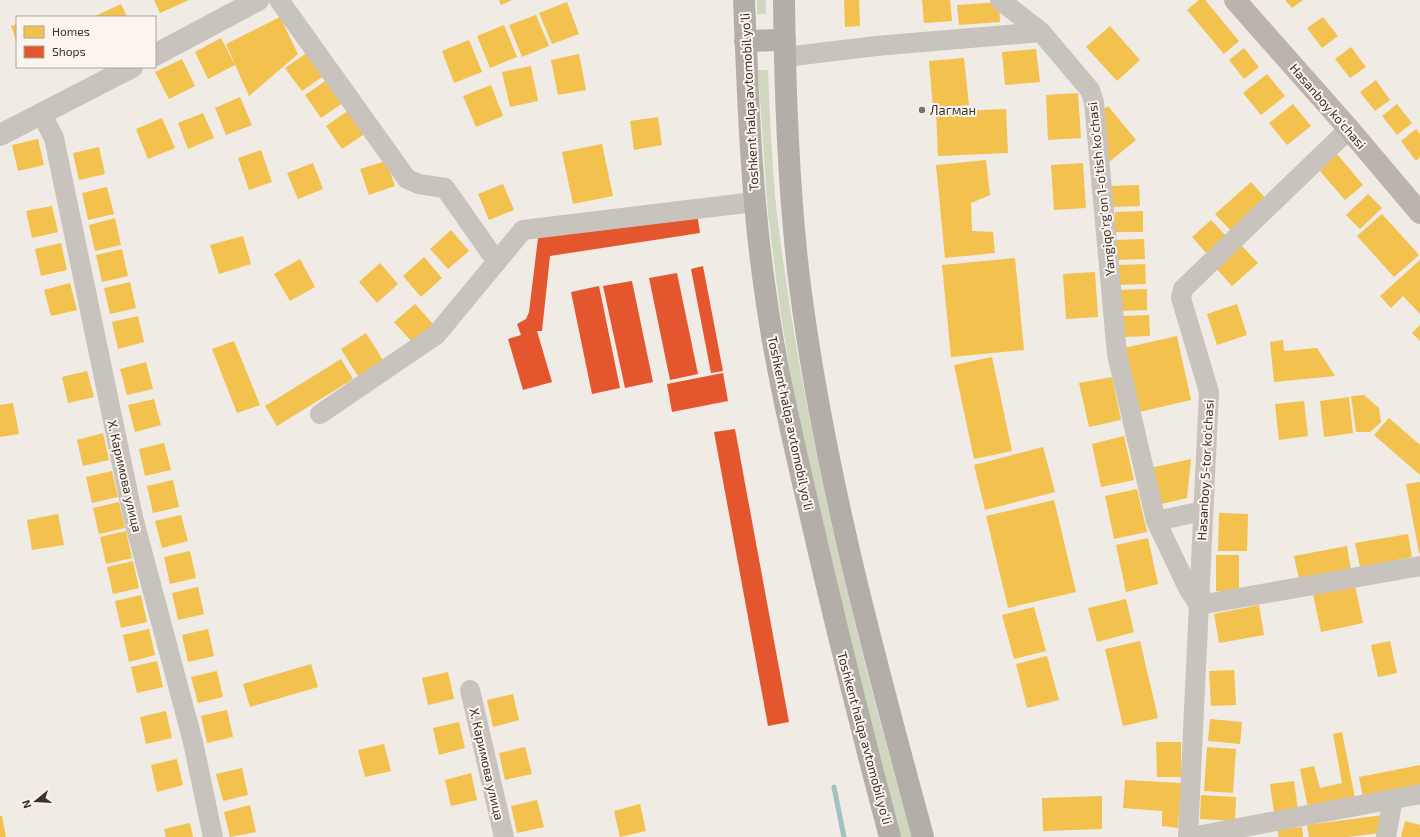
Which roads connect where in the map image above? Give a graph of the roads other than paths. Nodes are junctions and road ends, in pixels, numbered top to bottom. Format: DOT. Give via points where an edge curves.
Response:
graph roads {
  1 [pos="279,0"];
  2 [pos="744,0"];
  3 [pos="784,0"];
  4 [pos="1000,0"];
  5 [pos="1235,0"];
  6 [pos="255,1"];
  7 [pos="1041,32"];
  8 [pos="745,41"];
  9 [pos="785,48"];
  10 [pos="156,54"];
  11 [pos="130,68"];
  12 [pos="42,115"];
  13 [pos="1349,129"];
  14 [pos="0,135"];
  15 [pos="754,202"];
  16 [pos="1420,213"];
  17 [pos="497,262"];
  18 [pos="320,414"];
  19 [pos="1203,511"];
  20 [pos="1156,520"];
  21 [pos="1420,566"];
  22 [pos="1199,604"];
  23 [pos="470,690"];
  24 [pos="1420,794"];
  25 [pos="1393,799"];
  26 [pos="213,837"];
  27 [pos="504,837"];
  28 [pos="890,837"];
  29 [pos="923,837"];
  30 [pos="1189,837"];
  31 [pos="1386,837"];
  1 -- 17 [label="street" via="407,179 445,188"];
  2 -- 8 [label="highway, Toshkent halqa avtomobil yo'li"];
  3 -- 9 [label="highway"];
  4 -- 7 [label="street, Yangiqo'rg'on 1-o'tish ko'chasi"];
  5 -- 13 [label="main road, Hasanboy ko'chasi"];
  6 -- 10 [label="street"];
  7 -- 9 [label="street" via="876,46"];
  7 -- 20 [label="street, Yangiqo'rg'on 1-o'tish ko'chasi" via="1090,90 1094,102 1117,354"];
  8 -- 9 [label="highway"];
  8 -- 15 [label="highway, Toshkent halqa avtomobil yo'li"];
  9 -- 29 [label="highway" via="791,199 800,286 818,400 862,601"];
  11 -- 12 [label="street"];
  12 -- 14 [label="street"];
  12 -- 26 [label="street, Х. Каримова улица" via="54,138 133,517 193,742"];
  13 -- 16 [label="main road, Hasanboy ko'chasi"];
  13 -- 19 [label="street, Hasanboy 5-tor ko'chasi" via="1183,289 1181,298 1209,392"];
  15 -- 17 [label="street" via="523,230"];
  15 -- 28 [label="highway, Toshkent halqa avtomobil yo'li" via="765,291 786,408 833,618"];
  17 -- 18 [label="street" via="436,335"];
  19 -- 20 [label="street"];
  19 -- 22 [label="street, Hasanboy 5-tor ko'chasi"];
  20 -- 22 [label="street, Yangiqo'rg'on 1-o'tish ko'chasi" via="1188,588"];
  21 -- 22 [label="street"];
  22 -- 30 [label="street, Hasanboy 5-tor ko'chasi"];
  23 -- 27 [label="street, Х. Каримова улица"];
  24 -- 25 [label="street"];
  25 -- 30 [label="street"];
  25 -- 31 [label="street"];
}
